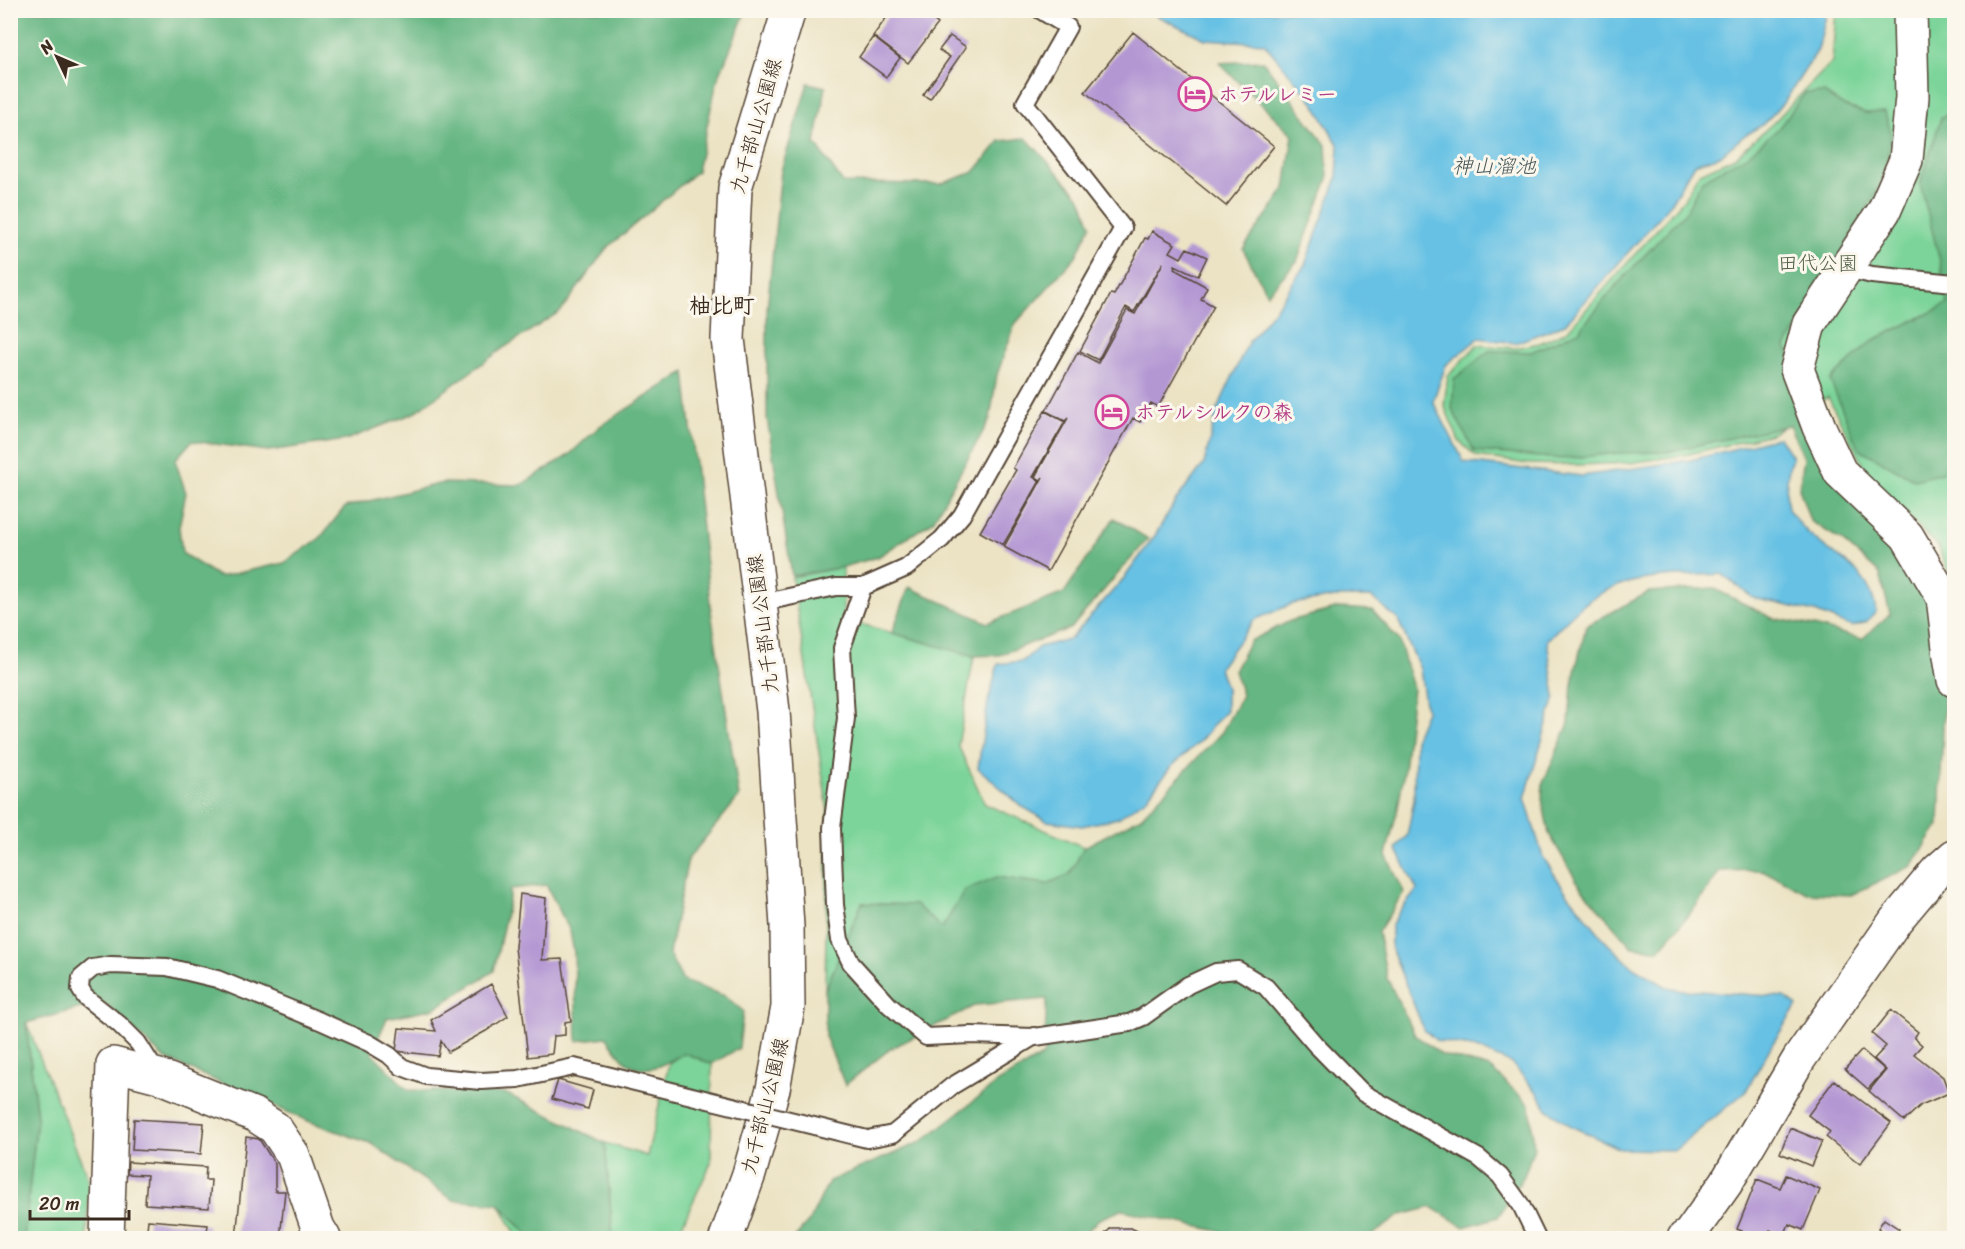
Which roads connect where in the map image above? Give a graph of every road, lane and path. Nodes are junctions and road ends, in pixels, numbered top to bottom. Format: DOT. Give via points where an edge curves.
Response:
graph roads {
  1 [pos="789,10"];
  2 [pos="1040,10"];
  3 [pos="1910,10"];
  4 [pos="1844,268"];
  5 [pos="1954,283"];
  6 [pos="863,587"];
  7 [pos="760,603"];
  8 [pos="1954,680"];
  9 [pos="1954,856"];
  10 [pos="1037,1035"];
  11 [pos="159,1076"];
  12 [pos="107,1239"];
  13 [pos="324,1239"];
  14 [pos="726,1239"];
  15 [pos="1537,1239"];
  16 [pos="1684,1239"];
  1 -- 7 [label="street, 九千部山公園線" via="734,200 728,339"];
  2 -- 6 [label="lane" via="1068,27 1024,103 1123,228 962,515 942,539 906,568"];
  3 -- 4 [label="street" via="1912,97 1906,160 1884,211"];
  4 -- 5 [label="lane" via="1872,275"];
  4 -- 8 [label="street" via="1809,324 1797,369 1840,472 1907,536 1943,597"];
  6 -- 7 [label="lane" via="836,587"];
  6 -- 10 [label="lane" via="842,648 846,718 832,828 840,940 851,963 889,1005 926,1037"];
  7 -- 14 [label="street, 九千部山公園線" via="775,735 788,1007 773,1089"];
  9 -- 16 [label="street" via="1896,920 1799,1059 1726,1183"];
  10 -- 11 [label="lane, bridge" via="952,1086 893,1134 867,1139 574,1067 518,1079 481,1081 426,1076 402,1067 359,1039 217,979 167,967 93,968 81,978 80,989 138,1043"];
  10 -- 15 [label="lane" via="1129,1023 1188,985 1216,972 1238,970 1266,987 1363,1093 1479,1158 1500,1176 1521,1204"];
  11 -- 12 [label="street" via="113,1065"];
  11 -- 13 [label="street" via="255,1115 276,1128 293,1155"];
}
